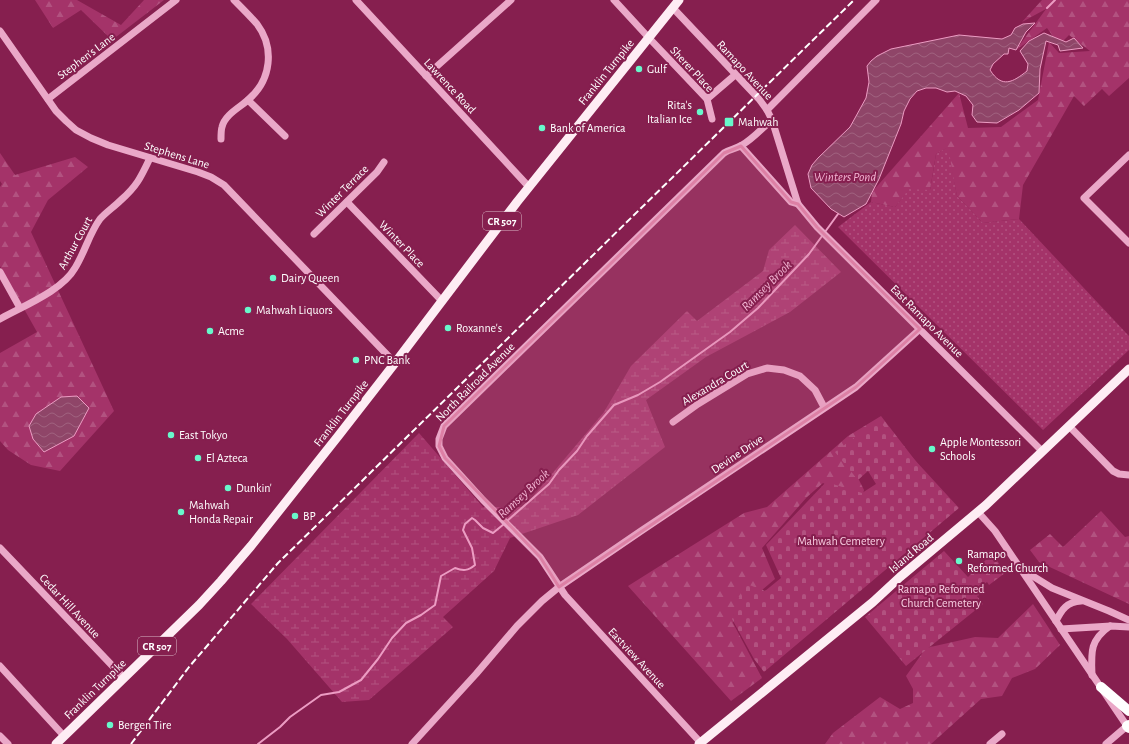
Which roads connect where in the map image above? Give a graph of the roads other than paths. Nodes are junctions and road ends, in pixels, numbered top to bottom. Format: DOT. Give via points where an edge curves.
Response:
graph roads {
  1 [pos="176,0"];
  2 [pos="234,0"];
  3 [pos="356,0"];
  4 [pos="511,0"];
  5 [pos="614,0"];
  6 [pos="876,0"];
  7 [pos="676,4"];
  8 [pos="0,31"];
  9 [pos="649,38"];
  10 [pos="735,75"];
  11 [pos="426,76"];
  12 [pos="48,99"];
  13 [pos="707,99"];
  14 [pos="248,100"];
  15 [pos="767,110"];
  16 [pos="712,119"];
  17 [pos="772,120"];
  18 [pos="284,136"];
  19 [pos="221,139"];
  20 [pos="741,146"];
  21 [pos="1129,155"];
  22 [pos="150,158"];
  23 [pos="384,162"];
  24 [pos="529,187"];
  25 [pos="347,202"];
  26 [pos="798,204"];
  27 [pos="314,234"];
  28 [pos="1129,243"];
  29 [pos="0,273"];
  30 [pos="442,301"];
  31 [pos="20,308"];
  32 [pos="0,319"];
  33 [pos="920,329"];
  34 [pos="395,364"];
  35 [pos="1129,370"];
  36 [pos="824,407"];
  37 [pos="673,422"];
  38 [pos="1069,426"];
  39 [pos="1042,451"];
  40 [pos="1129,476"];
  41 [pos="978,512"];
  42 [pos="0,548"];
  43 [pos="1018,566"];
  44 [pos="559,587"];
  45 [pos="1081,600"];
  46 [pos="1129,620"];
  47 [pos="1056,621"];
  48 [pos="1112,626"];
  49 [pos="1129,627"];
  50 [pos="1061,629"];
  51 [pos="0,666"];
  52 [pos="1092,675"];
  53 [pos="124,678"];
  54 [pos="1101,687"];
  55 [pos="1129,711"];
  56 [pos="1128,726"];
  57 [pos="1002,734"];
  58 [pos="0,736"];
  59 [pos="64,736"];
  60 [pos="700,743"];
  61 [pos="8,744"];
  62 [pos="56,744"];
  63 [pos="412,744"];
  64 [pos="990,744"];
  65 [pos="1106,744"];
  1 -- 12 [label="street, Stephen's Lane"];
  2 -- 14 [label="street" via="257,24 268,49 269,60 264,79"];
  3 -- 11 [label="street, Lawrence Road"];
  4 -- 11 [label="street"];
  5 -- 9 [label="street, Sherer Place"];
  6 -- 15 [label="street"];
  7 -- 9 [label="main road, Franklin Turnpike / CR 507"];
  7 -- 10 [label="street, Ramapo Avenue"];
  8 -- 12 [label="street, Stephens Lane"];
  9 -- 13 [label="street, Sherer Place"];
  9 -- 24 [label="main road, Franklin Turnpike / CR 507"];
  10 -- 13 [label="street"];
  10 -- 15 [label="street, Ramapo Avenue"];
  11 -- 24 [label="street, Lawrence Road"];
  12 -- 22 [label="street, Stephens Lane" via="66,121 91,138"];
  13 -- 16 [label="street, Sherer Place"];
  14 -- 18 [label="street"];
  14 -- 19 [label="street" via="226,120 222,127"];
  15 -- 17 [label="street, Ramapo Avenue"];
  17 -- 20 [label="street, North Railroad Avenue"];
  17 -- 26 [label="street, Ramapo Avenue"];
  20 -- 26 [label="street" via="791,202"];
  20 -- 44 [label="street, North Railroad Avenue" via="724,153 444,426 439,446 445,458 540,557"];
  21 -- 28 [label="street" via="1084,198"];
  22 -- 31 [label="street, Arthur Court" via="142,177 133,189 101,218 75,269 67,279 47,294"];
  22 -- 34 [label="street, Stephens Lane" via="198,172 224,185"];
  23 -- 25 [label="street, Winter Terrace"];
  24 -- 30 [label="main road, Franklin Turnpike / CR 507"];
  25 -- 27 [label="street, Winter Terrace"];
  25 -- 30 [label="street, Winter Place"];
  26 -- 33 [label="street, East Ramapo Avenue" via="817,228"];
  29 -- 31 [label="street"];
  30 -- 34 [label="main road, Franklin Turnpike / CR 507"];
  31 -- 32 [label="street, Arthur Court"];
  33 -- 36 [label="street, Devine Drive" via="856,387"];
  33 -- 39 [label="street, East Ramapo Avenue"];
  34 -- 53 [label="main road, Franklin Turnpike / CR 507" via="221,581"];
  35 -- 38 [label="main road, Island Road"];
  36 -- 37 [label="street, Alexandra Court" via="815,390 800,376 784,370 767,368 747,374"];
  36 -- 44 [label="street, Devine Drive"];
  38 -- 39 [label="main road, Island Road"];
  38 -- 40 [label="street" via="1113,471"];
  39 -- 41 [label="main road, Island Road"];
  41 -- 43 [label="street" via="992,527"];
  41 -- 60 [label="main road, Island Road"];
  42 -- 53 [label="street, Cedar Hill Avenue"];
  43 -- 45 [label="street" via="1045,585"];
  43 -- 47 [label="street"];
  44 -- 60 [label="street, Eastview Avenue"];
  44 -- 63 [label="street" via="529,613"];
  45 -- 46 [label="street"];
  45 -- 47 [label="street" via="1065,606"];
  47 -- 50 [label="street"];
  48 -- 49 [label="street"];
  48 -- 50 [label="street"];
  48 -- 52 [label="street" via="1101,634 1094,644"];
  50 -- 52 [label="street"];
  51 -- 59 [label="street"];
  52 -- 54 [label="street"];
  53 -- 59 [label="main road, Franklin Turnpike / CR 507"];
  54 -- 55 [label="highway"];
  54 -- 56 [label="street"];
  56 -- 65 [label="street"];
  57 -- 64 [label="street"];
  58 -- 61 [label="street"];
  59 -- 62 [label="main road, Franklin Turnpike / CR 507"];
}
